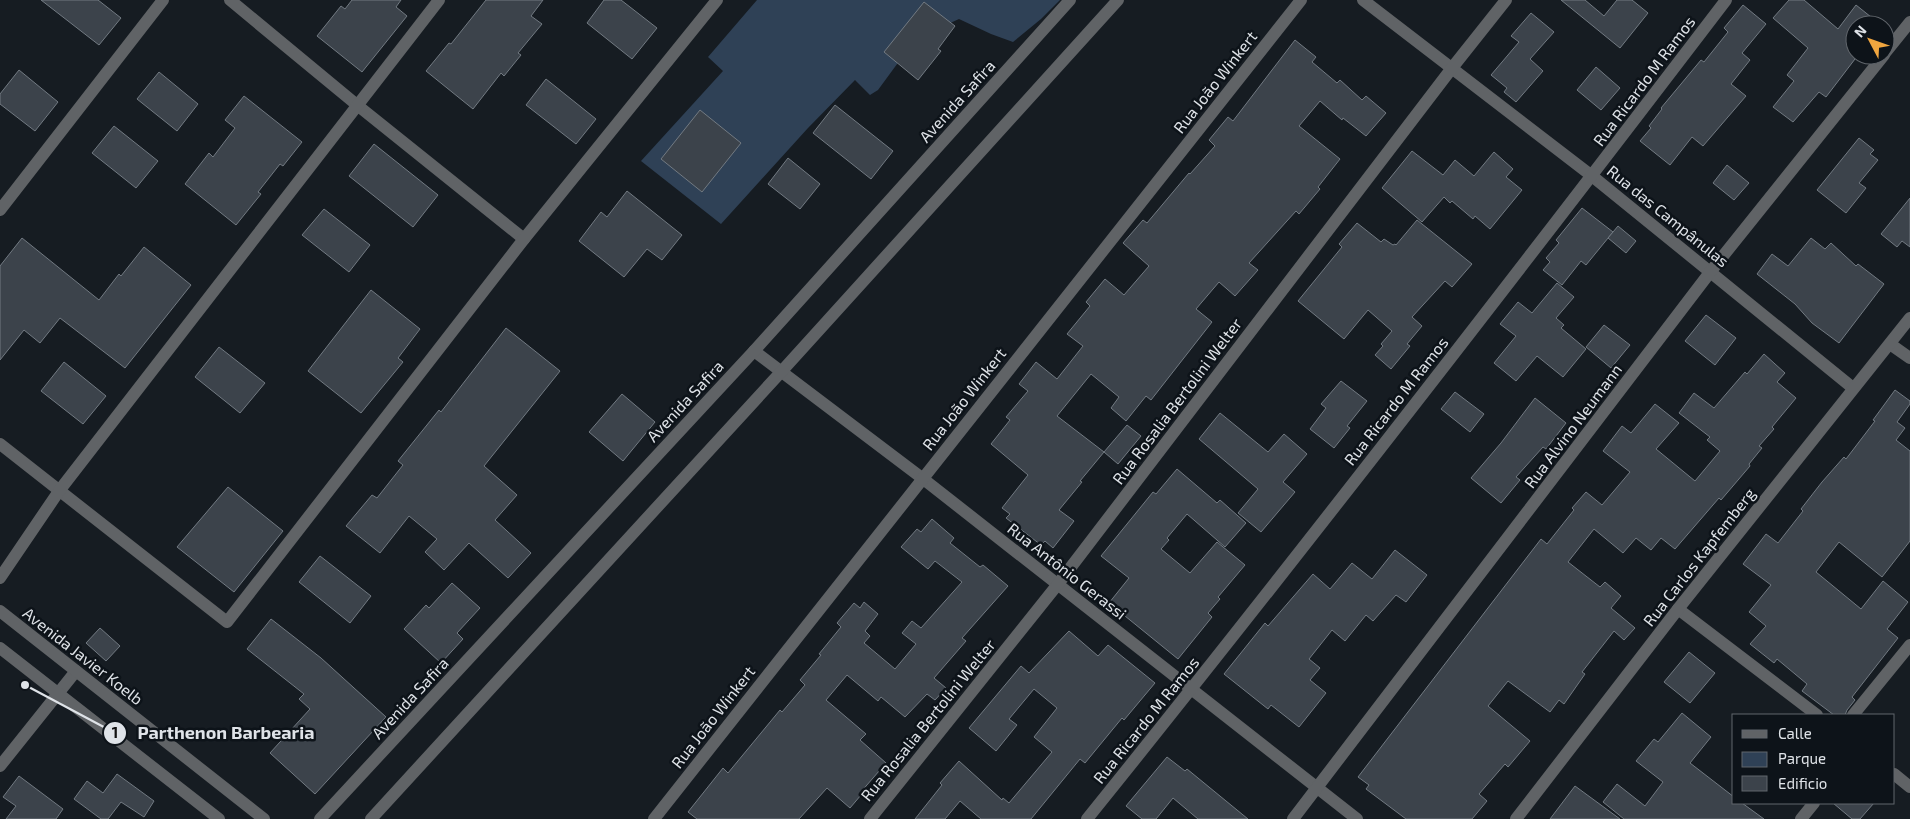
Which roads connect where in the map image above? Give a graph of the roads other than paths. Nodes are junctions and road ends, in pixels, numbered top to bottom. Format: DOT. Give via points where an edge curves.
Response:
graph roads {
  1 [pos="163,0"];
  2 [pos="230,0"];
  3 [pos="439,0"];
  4 [pos="717,0"];
  5 [pos="1070,0"];
  6 [pos="1118,0"];
  7 [pos="1301,0"];
  8 [pos="1363,0"];
  9 [pos="1506,0"];
  10 [pos="1726,0"];
  11 [pos="1910,22"];
  12 [pos="1895,40"];
  13 [pos="1875,65"];
  14 [pos="1452,68"];
  15 [pos="357,105"];
  16 [pos="1592,176"];
  17 [pos="0,210"];
  18 [pos="524,239"];
  19 [pos="1711,271"];
  20 [pos="1910,318"];
  21 [pos="1890,344"];
  22 [pos="754,351"];
  23 [pos="1910,358"];
  24 [pos="781,372"];
  25 [pos="1854,388"];
  26 [pos="0,444"];
  27 [pos="922,478"];
  28 [pos="59,491"];
  29 [pos="0,578"];
  30 [pos="1058,584"];
  31 [pos="1678,609"];
  32 [pos="0,611"];
  33 [pos="1910,645"];
  34 [pos="0,648"];
  35 [pos="76,671"];
  36 [pos="1192,689"];
  37 [pos="56,693"];
  38 [pos="1816,714"];
  39 [pos="1854,714"];
  40 [pos="0,766"];
  41 [pos="1895,775"];
  42 [pos="1910,787"];
  43 [pos="1318,788"];
  44 [pos="1813,804"];
  45 [pos="219,819"];
  46 [pos="264,819"];
  47 [pos="320,819"];
  48 [pos="371,819"];
  49 [pos="654,819"];
  50 [pos="870,819"];
  51 [pos="1087,819"];
  52 [pos="1293,819"];
  53 [pos="1357,819"];
  54 [pos="1516,819"];
  55 [pos="1801,819"];
  1 -- 17 [label="street"];
  2 -- 15 [label="street"];
  3 -- 15 [label="street"];
  4 -- 18 [label="street"];
  5 -- 22 [label="street, Avenida Safira"];
  6 -- 24 [label="street"];
  7 -- 27 [label="street, Rua João Winkert"];
  8 -- 14 [label="street, Rua das Campânulas"];
  9 -- 14 [label="street, Rua Rosalia Bertolini Welter"];
  10 -- 16 [label="street, Rua Ricardo M Ramos"];
  11 -- 12 [label="street, Rua Alvino Neumann"];
  13 -- 19 [label="street, Rua Alvino Neumann"];
  14 -- 16 [label="street, Rua das Campânulas"];
  14 -- 30 [label="street, Rua Rosalia Bertolini Welter"];
  15 -- 18 [label="street"];
  15 -- 28 [label="street"];
  16 -- 19 [label="street, Rua das Campânulas"];
  16 -- 36 [label="street, Rua Ricardo M Ramos"];
  18 -- 28 [label="street" via="227,622"];
  19 -- 25 [label="street, Rua das Campânulas"];
  19 -- 43 [label="street, Rua Alvino Neumann"];
  20 -- 21 [label="street, Rua Carlos Kapfemberg"];
  21 -- 23 [label="street"];
  21 -- 25 [label="street, Rua Carlos Kapfemberg"];
  22 -- 24 [label="street, Rua Antônio Gerassi"];
  22 -- 47 [label="street, Avenida Safira"];
  24 -- 27 [label="street, Rua Antônio Gerassi"];
  24 -- 48 [label="street"];
  25 -- 31 [label="street, Rua Carlos Kapfemberg"];
  26 -- 28 [label="street"];
  27 -- 30 [label="street, Rua Antônio Gerassi"];
  27 -- 49 [label="street, Rua João Winkert"];
  28 -- 29 [label="street"];
  30 -- 36 [label="street, Rua Antônio Gerassi"];
  30 -- 50 [label="street, Rua Rosalia Bertolini Welter"];
  31 -- 38 [label="street"];
  31 -- 54 [label="street, Rua Carlos Kapfemberg"];
  32 -- 35 [label="street, Avenida Javier Koelb"];
  33 -- 39 [label="street"];
  34 -- 37 [label="street"];
  35 -- 37 [label="street"];
  35 -- 46 [label="street, Avenida Javier Koelb"];
  36 -- 43 [label="street, Rua Antônio Gerassi"];
  36 -- 51 [label="street, Rua Ricardo M Ramos"];
  37 -- 40 [label="street"];
  37 -- 45 [label="street"];
  41 -- 42 [label="street"];
  43 -- 52 [label="street, Rua Alvino Neumann"];
  43 -- 53 [label="street, Rua Antônio Gerassi"];
  44 -- 55 [label="street"];
}
